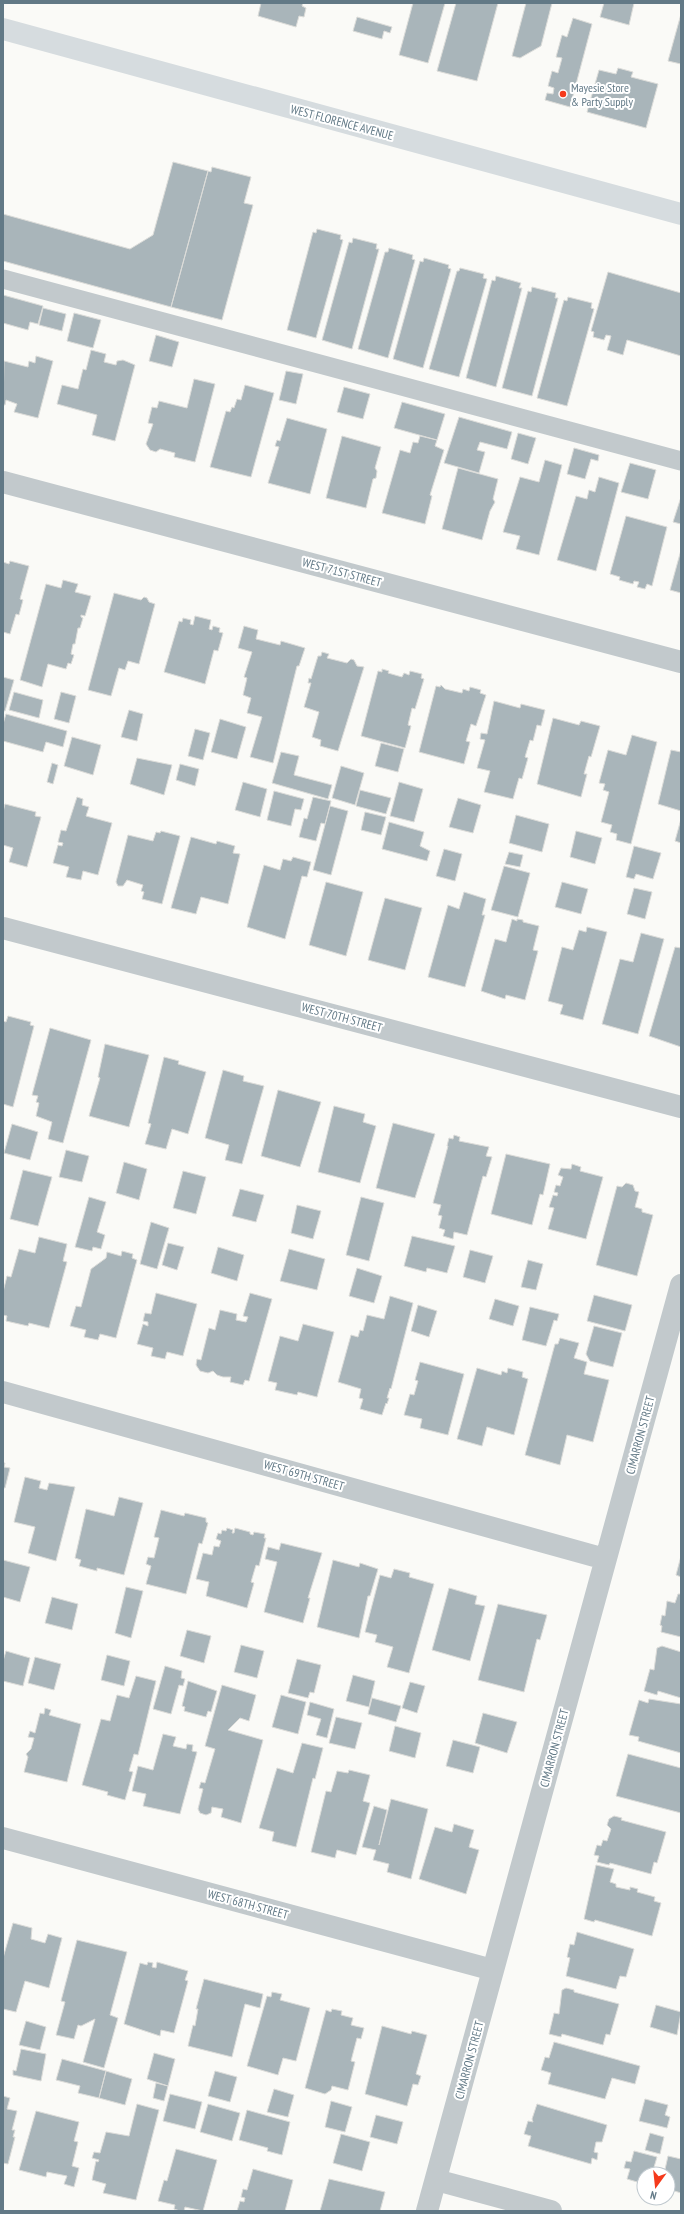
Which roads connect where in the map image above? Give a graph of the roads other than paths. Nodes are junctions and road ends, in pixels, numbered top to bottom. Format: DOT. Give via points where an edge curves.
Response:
graph roads {
  1 [pos="3,29"];
  2 [pos="681,214"];
  3 [pos="3,279"];
  4 [pos="681,461"];
  5 [pos="3,482"];
  6 [pos="681,662"];
  7 [pos="3,928"];
  8 [pos="681,1106"];
  9 [pos="681,1284"];
  10 [pos="3,1392"];
  11 [pos="606,1559"];
  12 [pos="3,1838"];
  13 [pos="493,1970"];
  14 [pos="436,2180"];
  15 [pos="428,2211"];
  16 [pos="551,2211"];
  1 -- 2 [label="main road, WEST FLORENCE AVENUE"];
  3 -- 4 [label="lane"];
  5 -- 6 [label="street, WEST 71ST STREET"];
  7 -- 8 [label="street, WEST 70TH STREET"];
  9 -- 11 [label="street, CIMARRON STREET"];
  10 -- 11 [label="street, WEST 69TH STREET"];
  11 -- 13 [label="street, CIMARRON STREET"];
  12 -- 13 [label="street, WEST 68TH STREET"];
  13 -- 14 [label="street, CIMARRON STREET"];
  14 -- 15 [label="street, CIMARRON STREET"];
  14 -- 16 [label="street"];
}
